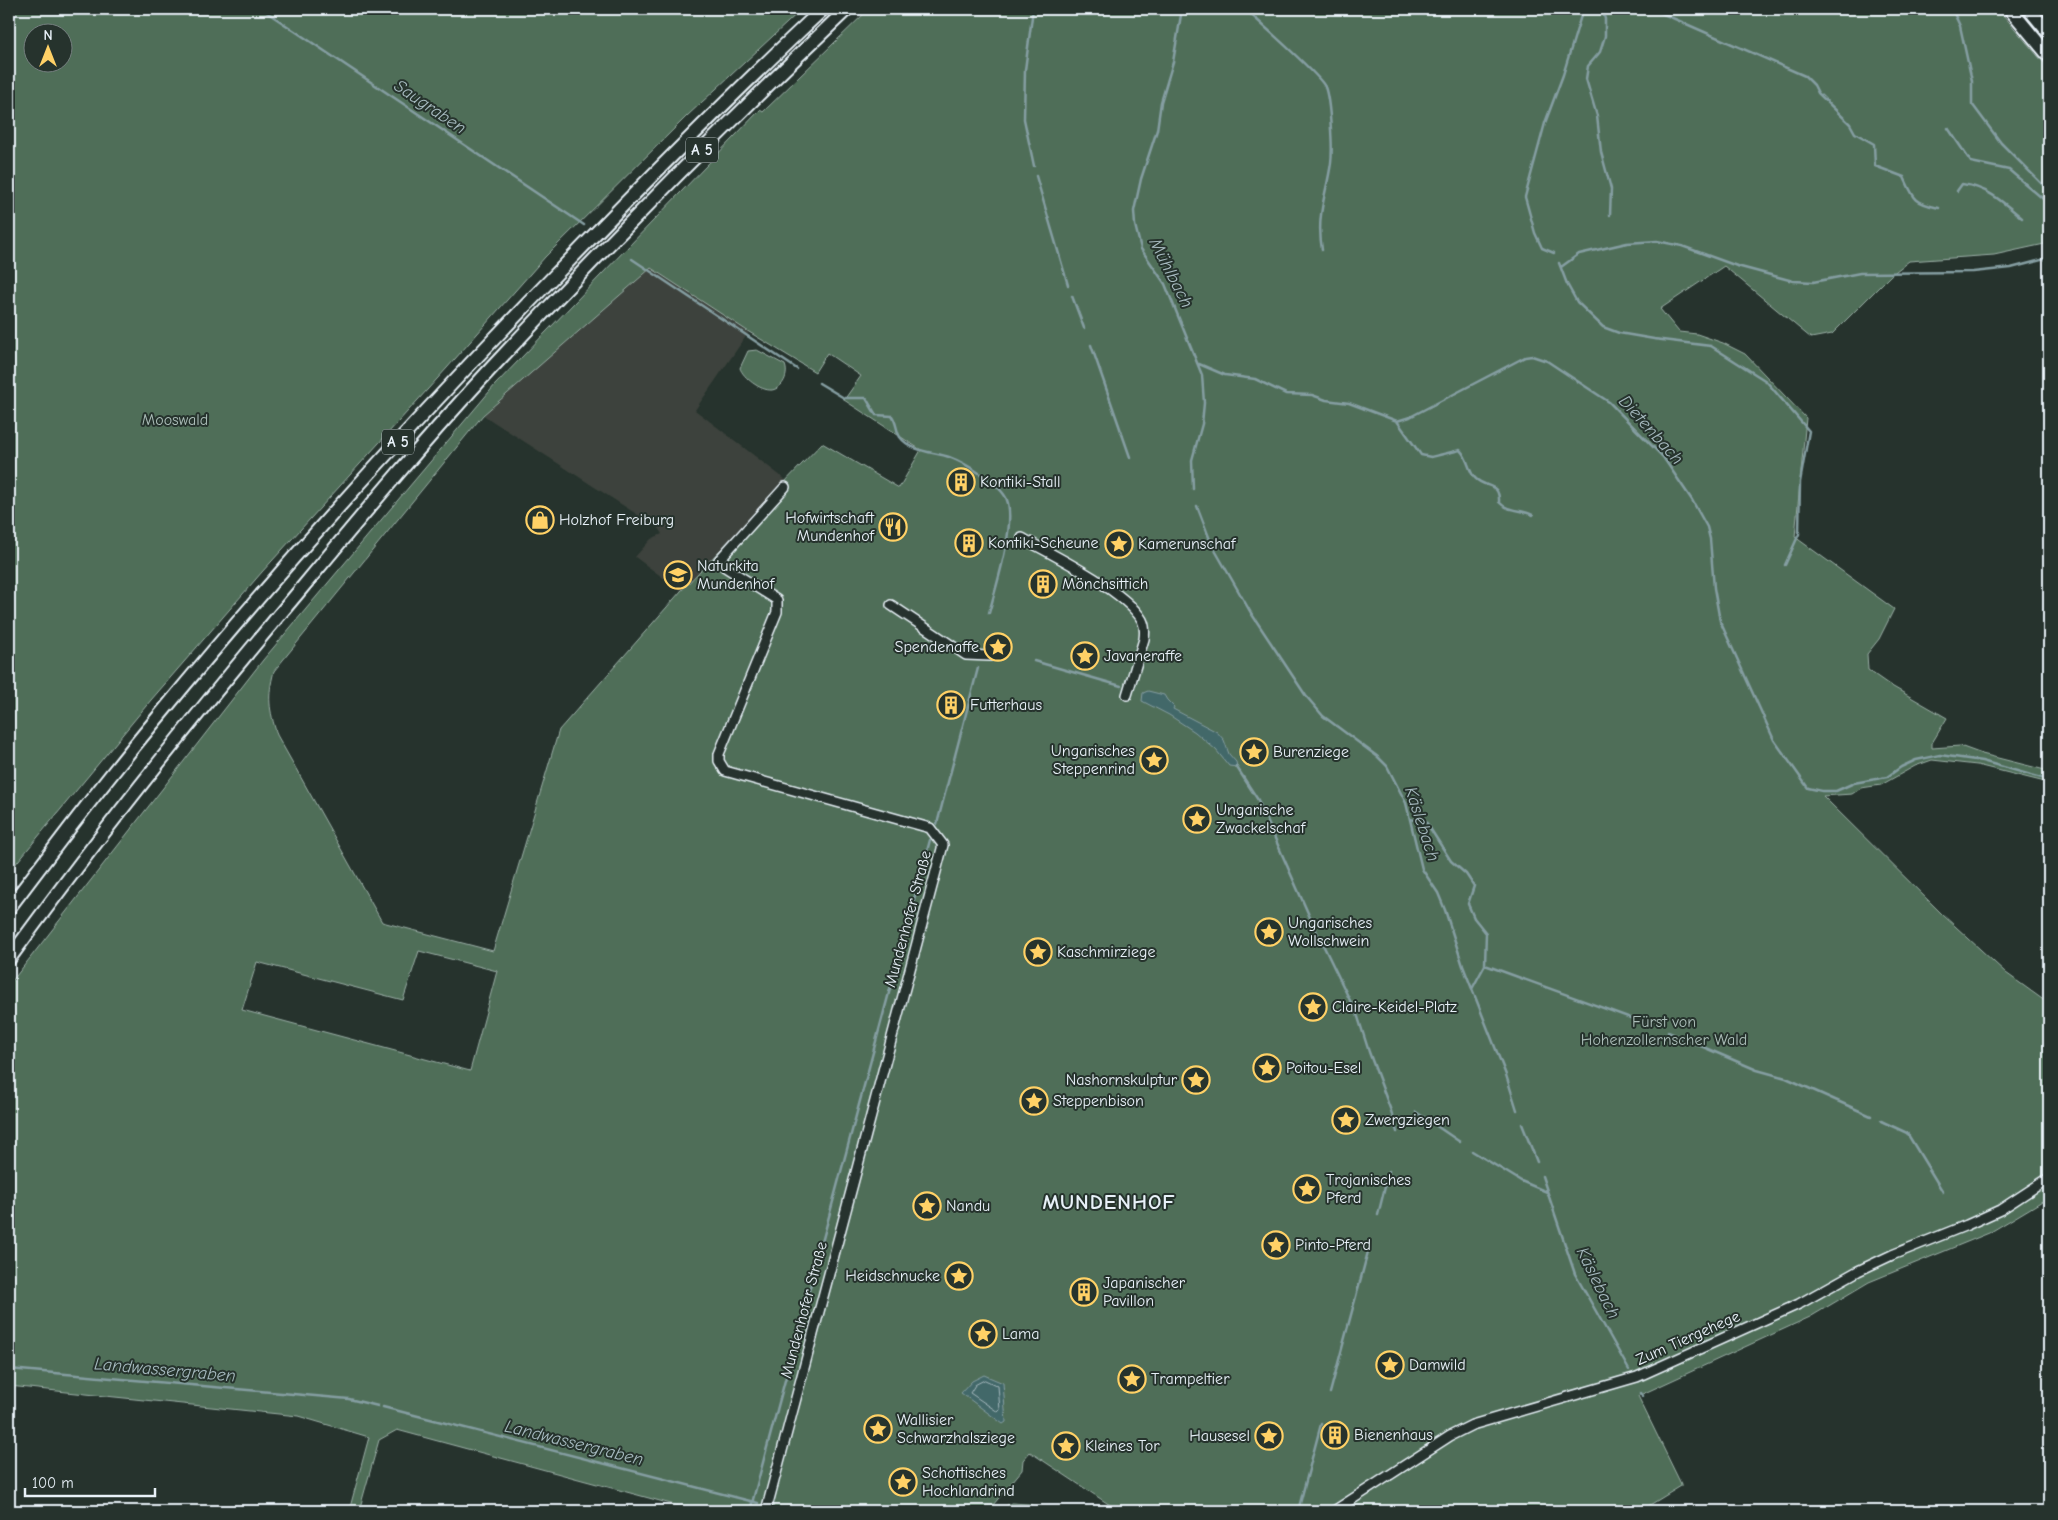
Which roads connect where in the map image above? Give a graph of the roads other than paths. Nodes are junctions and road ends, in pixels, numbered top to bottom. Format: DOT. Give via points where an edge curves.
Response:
graph roads {
  1 [pos="823,9"];
  2 [pos="847,9"];
  3 [pos="2010,9"];
  4 [pos="2029,9"];
  5 [pos="2049,33"];
  6 [pos="2049,56"];
  7 [pos="785,487"];
  8 [pos="1022,538"];
  9 [pos="891,606"];
  10 [pos="990,656"];
  11 [pos="1127,695"];
  12 [pos="9,908"];
  13 [pos="9,959"];
  14 [pos="2049,1178"];
  15 [pos="766,1511"];
  16 [pos="1334,1511"];
  1 -- 12 [label="highway, A 5" via="595,234 478,355 339,507 159,716"];
  2 -- 13 [label="highway, A 5" via="739,112 495,364 355,524 188,726"];
  3 -- 6 [label="highway"];
  4 -- 5 [label="highway"];
  7 -- 15 [label="street, Mundenhofer Straße" via="719,560 777,600 777,612 719,754 719,761 725,771 930,828 943,845"];
  8 -- 11 [label="street" via="1082,571 1127,602 1142,620 1144,638"];
  9 -- 10 [label="street" via="966,655"];
  14 -- 16 [label="street, Zum Tiergehege" via="2000,1210 1883,1259 1800,1304 1637,1378 1472,1425"];
}
